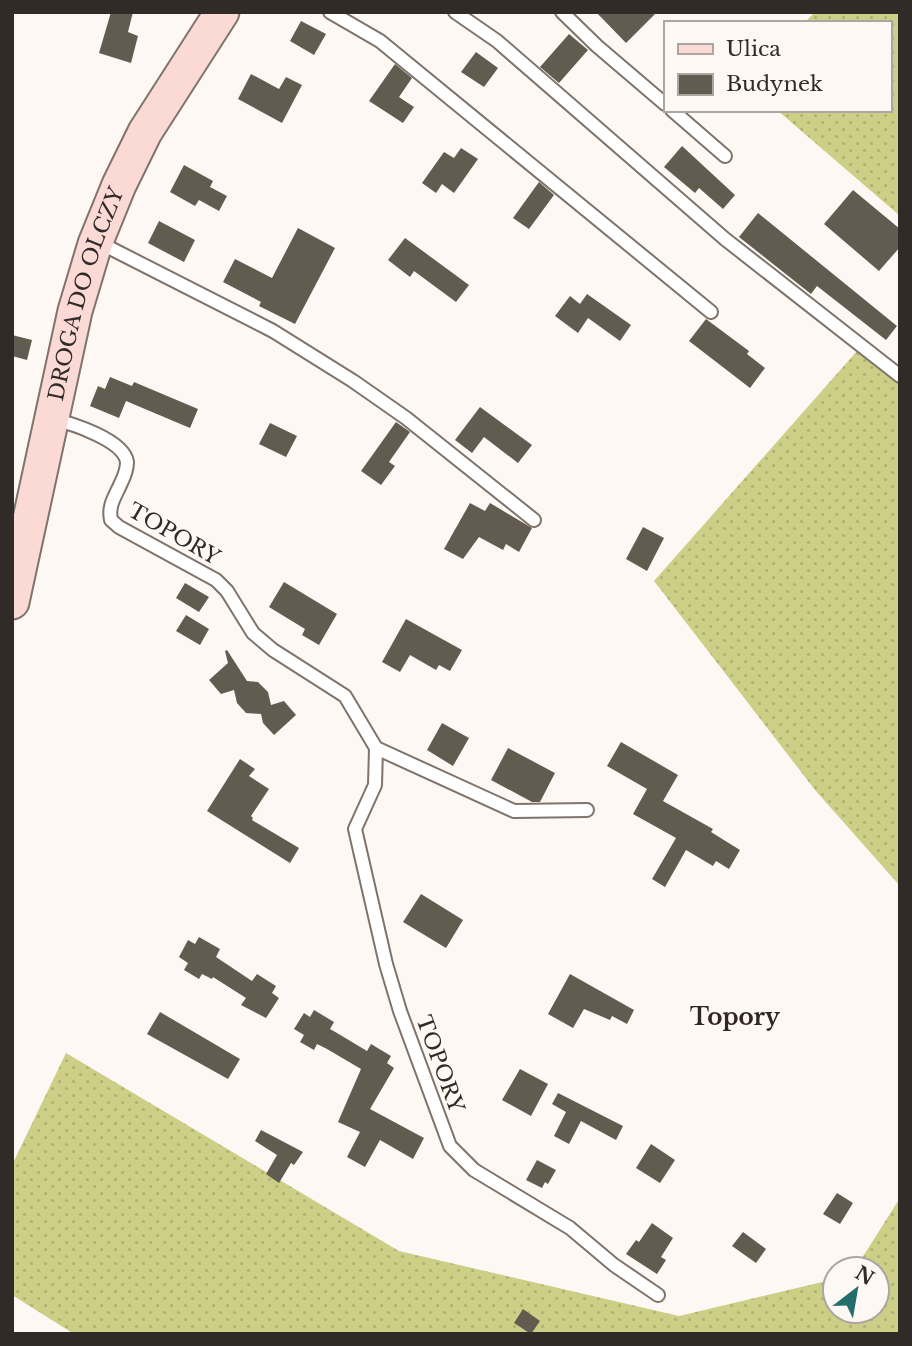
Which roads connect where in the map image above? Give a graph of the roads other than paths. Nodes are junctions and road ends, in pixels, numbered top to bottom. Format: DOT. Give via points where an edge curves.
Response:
graph roads {
  1 [pos="222,12"];
  2 [pos="330,12"];
  3 [pos="455,12"];
  4 [pos="562,12"];
  5 [pos="664,103"];
  6 [pos="674,112"];
  7 [pos="725,156"];
  8 [pos="96,244"];
  9 [pos="711,312"];
  10 [pos="900,376"];
  11 [pos="51,419"];
  12 [pos="534,520"];
  13 [pos="12,602"];
  14 [pos="376,748"];
  15 [pos="587,810"];
  16 [pos="658,1295"];
  1 -- 8 [label="street, DROGA DO OLCZY" via="145,132"];
  2 -- 9 [label="lane" via="380,41"];
  3 -- 10 [label="lane" via="497,41 724,239"];
  4 -- 5 [label="lane"];
  6 -- 7 [label="lane"];
  8 -- 11 [label="street, DROGA DO OLCZY" via="75,311"];
  8 -- 12 [label="lane" via="273,331 353,381"];
  11 -- 13 [label="street, DROGA DO OLCZY"];
  11 -- 14 [label="lane, TOPORY" via="98,436 124,453 126,470 111,504 111,520 216,580 253,633 345,696"];
  14 -- 15 [label="lane" via="514,811"];
  14 -- 16 [label="lane, TOPORY" via="375,785 355,829 386,964 450,1146 474,1170 570,1228"];
}
